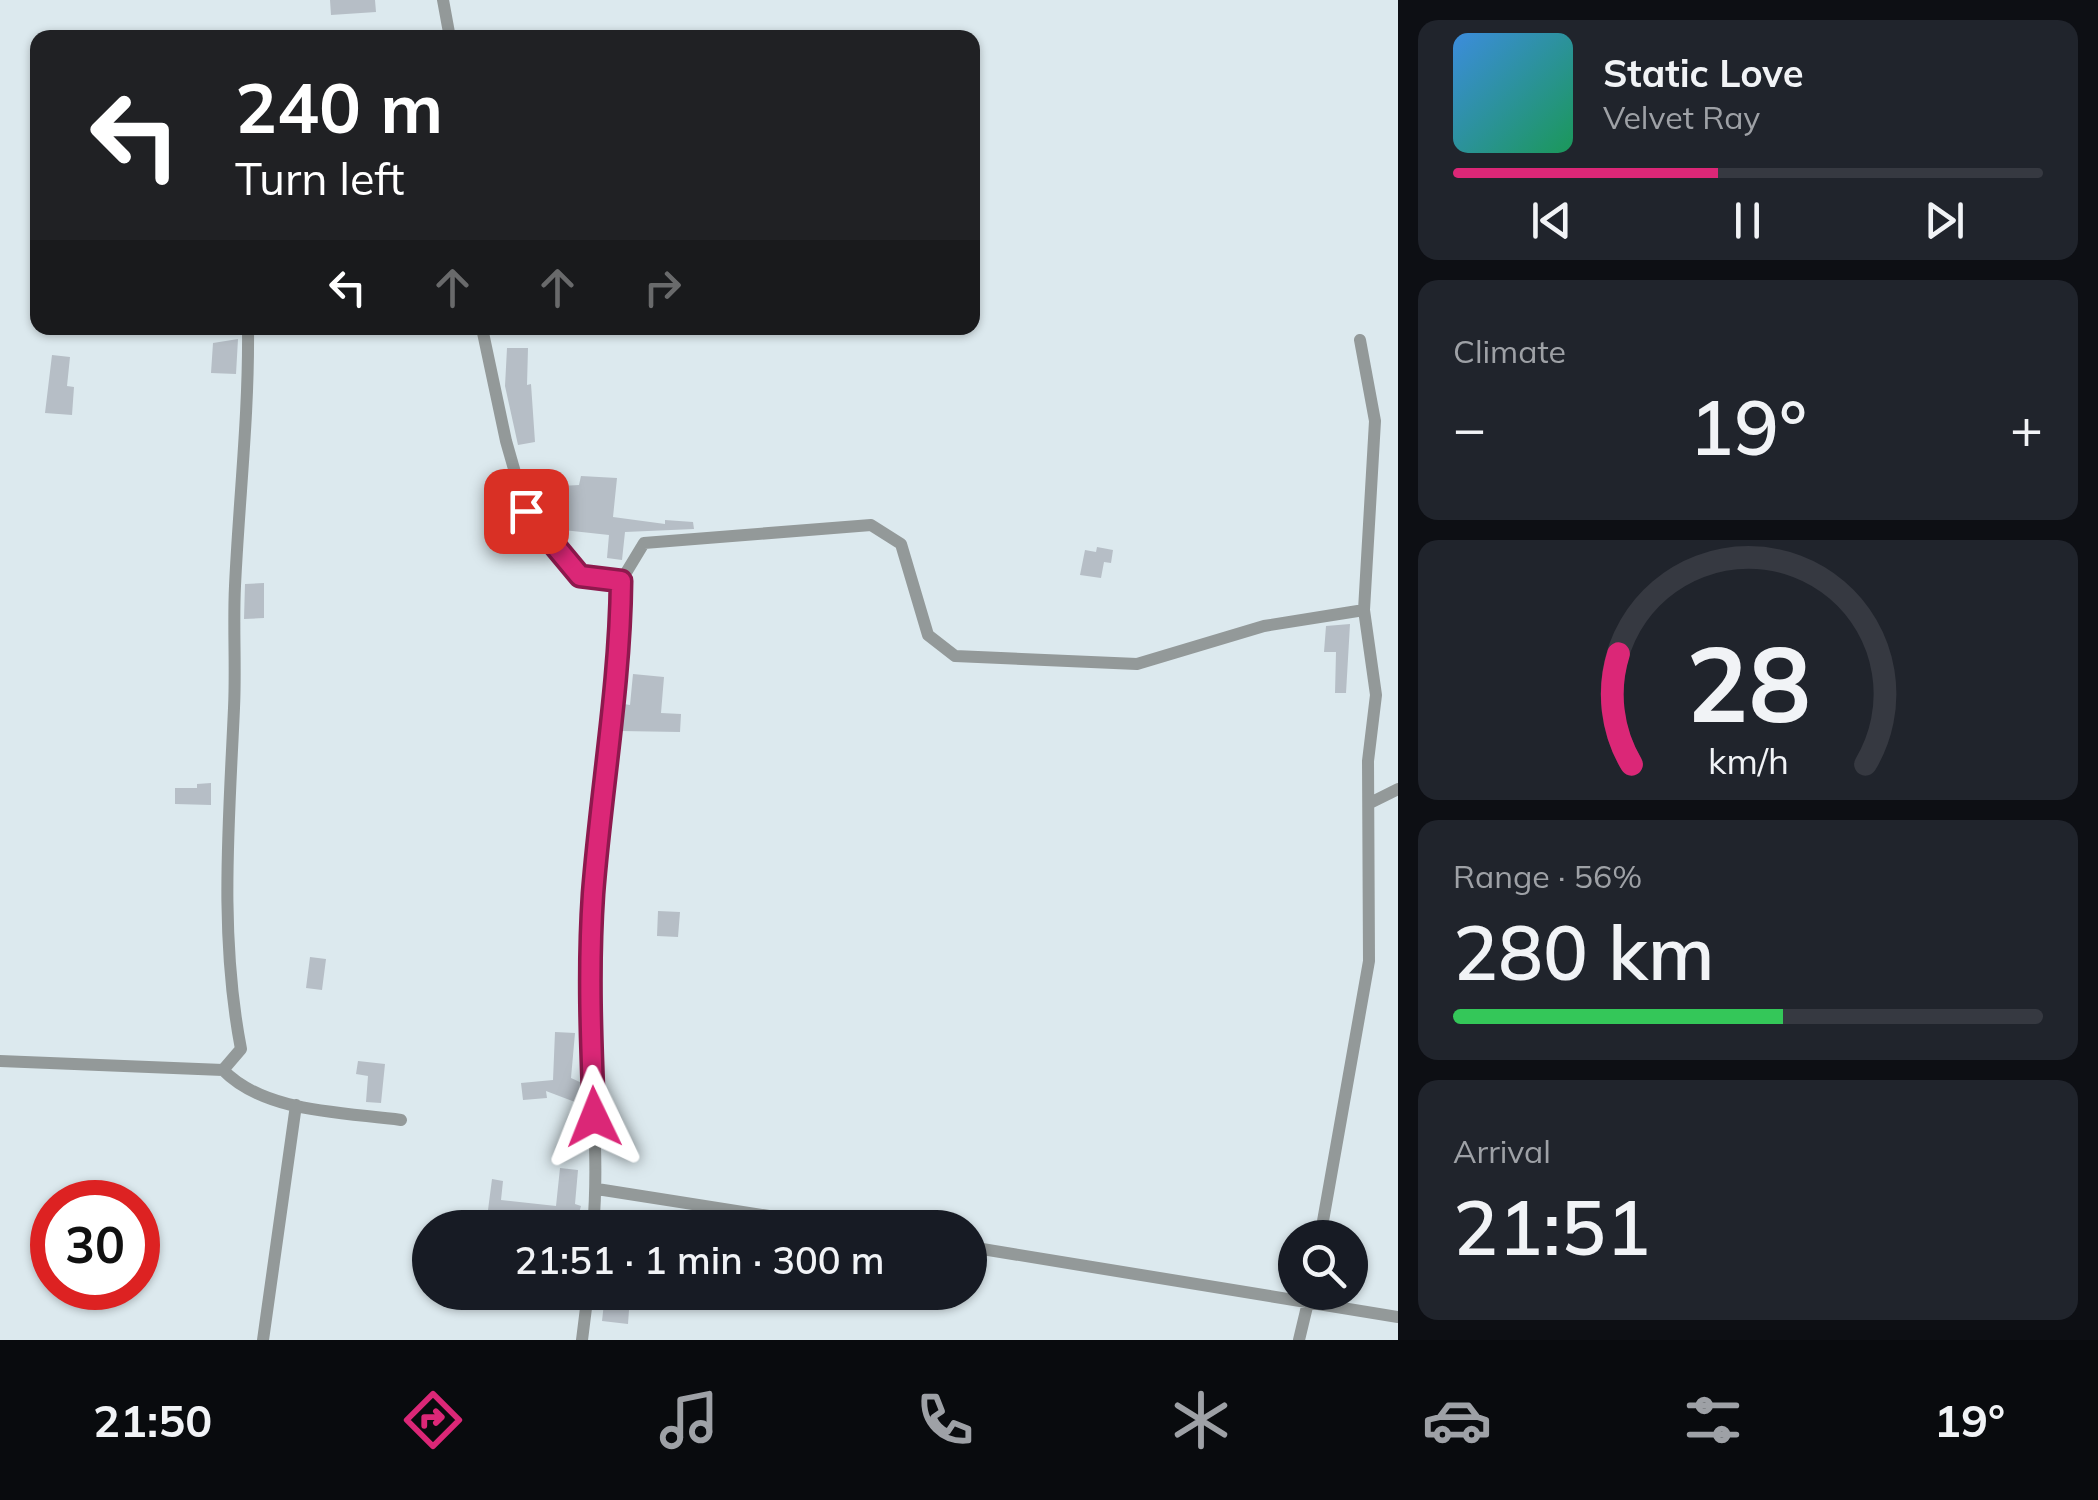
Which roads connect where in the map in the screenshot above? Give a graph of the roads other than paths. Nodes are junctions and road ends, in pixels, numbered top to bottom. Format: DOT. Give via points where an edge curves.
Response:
graph roads {
  1 [pos="442,0"];
  2 [pos="448,30"];
  3 [pos="248,335"];
  4 [pos="483,335"];
  5 [pos="1360,340"];
  6 [pos="621,581"];
  7 [pos="1364,610"];
  8 [pos="1398,788"];
  9 [pos="1370,802"];
  10 [pos="0,1061"];
  11 [pos="222,1070"];
  12 [pos="296,1105"];
  13 [pos="401,1120"];
  14 [pos="597,1189"];
  15 [pos="595,1210"];
  16 [pos="731,1210"];
  17 [pos="1323,1220"];
  18 [pos="987,1249"];
  19 [pos="1278,1291"];
  20 [pos="586,1310"];
  21 [pos="1306,1310"];
  22 [pos="1368,1310"];
  23 [pos="1398,1317"];
  24 [pos="264,1340"];
  25 [pos="582,1340"];
  26 [pos="1299,1340"];
  1 -- 2 [label="street"];
  3 -- 11 [label="street" via="226,846 229,988 240,1049"];
  4 -- 6 [label="street" via="526,511 580,576"];
  5 -- 7 [label="street" via="1375,421"];
  6 -- 7 [label="street" via="644,544 872,525 901,544 928,635 956,656 1137,664 1264,626"];
  6 -- 14 [label="street" via="589,973"];
  7 -- 9 [label="street" via="1376,695"];
  8 -- 9 [label="street"];
  9 -- 17 [label="street" via="1369,961"];
  10 -- 11 [label="street"];
  11 -- 12 [label="street" via="241,1089"];
  12 -- 13 [label="street"];
  12 -- 24 [label="street"];
  14 -- 15 [label="street"];
  14 -- 16 [label="street"];
  18 -- 19 [label="street"];
  20 -- 25 [label="street"];
  21 -- 26 [label="street"];
  22 -- 23 [label="street"];
}
